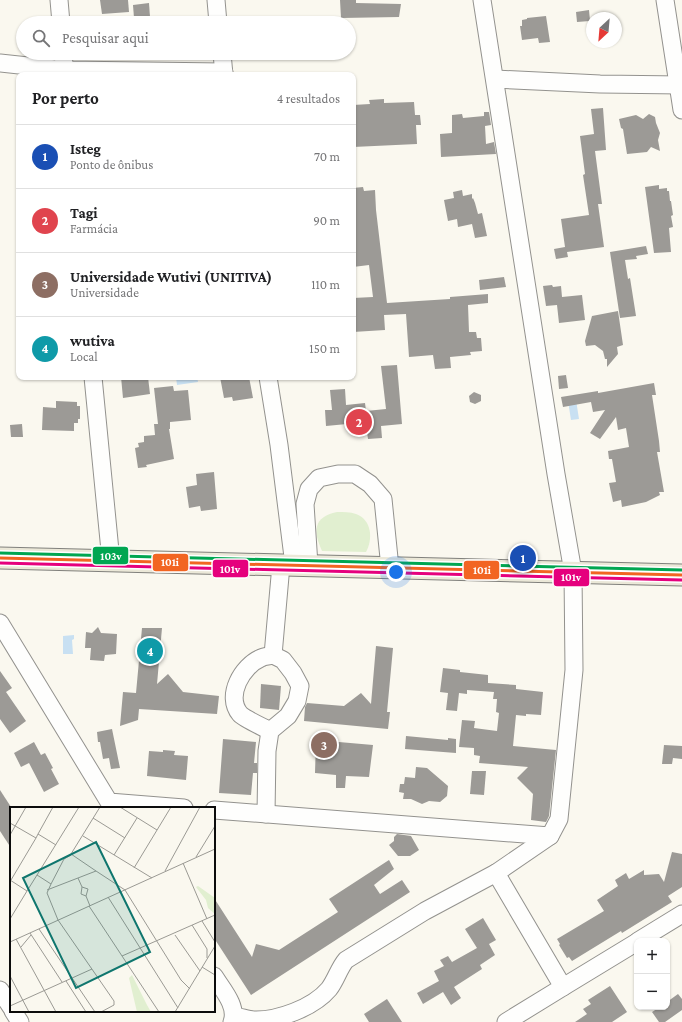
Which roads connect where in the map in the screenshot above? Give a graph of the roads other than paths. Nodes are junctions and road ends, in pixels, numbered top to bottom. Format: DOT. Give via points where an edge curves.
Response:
graph roads {
  1 [pos="59,0"];
  2 [pos="216,0"];
  3 [pos="482,0"];
  4 [pos="665,0"];
  5 [pos="60,16"];
  6 [pos="217,16"];
  7 [pos="64,60"];
  8 [pos="223,60"];
  9 [pos="0,63"];
  10 [pos="58,72"];
  11 [pos="65,72"];
  12 [pos="224,72"];
  13 [pos="495,79"];
  14 [pos="680,85"];
  15 [pos="682,110"];
  16 [pos="93,380"];
  17 [pos="268,380"];
  18 [pos="0,558"];
  19 [pos="111,561"];
  20 [pos="295,565"];
  21 [pos="390,568"];
  22 [pos="573,572"];
  23 [pos="682,575"];
  24 [pos="0,623"];
  25 [pos="273,655"];
  26 [pos="270,731"];
  27 [pos="111,805"];
  28 [pos="160,807"];
  29 [pos="215,810"];
  30 [pos="266,814"];
  31 [pos="550,836"];
  32 [pos="496,872"];
  33 [pos="682,914"];
  34 [pos="642,938"];
  35 [pos="634,943"];
  36 [pos="215,978"];
  37 [pos="563,987"];
  38 [pos="0,990"];
  39 [pos="10,1005"];
  40 [pos="14,1012"];
  41 [pos="233,1019"];
  42 [pos="20,1022"];
  43 [pos="506,1022"];
  1 -- 5 [label="street"];
  2 -- 6 [label="street"];
  3 -- 13 [label="street"];
  4 -- 14 [label="street"];
  7 -- 11 [label="street"];
  8 -- 12 [label="street"];
  9 -- 10 [label="street"];
  13 -- 14 [label="street"];
  13 -- 22 [label="street"];
  14 -- 15 [label="street"];
  16 -- 19 [label="street"];
  17 -- 20 [label="street"];
  18 -- 19 [label="main road"];
  19 -- 20 [label="main road"];
  20 -- 21 [label="main road"];
  20 -- 21 [label="street" via="309,489 319,478 355,474 370,484 383,499"];
  20 -- 25 [label="street"];
  21 -- 22 [label="main road"];
  22 -- 23 [label="main road"];
  22 -- 31 [label="street" via="574,670 559,819"];
  24 -- 27 [label="street"];
  25 -- 26 [label="street" via="283,660 300,686 297,701 288,716"];
  25 -- 26 [label="street" via="261,658 249,666 237,681 234,701 241,714"];
  26 -- 30 [label="street" via="267,751"];
  27 -- 28 [label="street"];
  29 -- 30 [label="street"];
  30 -- 31 [label="street"];
  31 -- 32 [label="street"];
  32 -- 37 [label="street"];
  32 -- 41 [label="street" via="425,911 346,960 340,966 329,989 301,1009 270,1019"];
  33 -- 34 [label="street"];
  35 -- 37 [label="street"];
  36 -- 41 [label="street" via="232,1005"];
  37 -- 43 [label="street"];
  38 -- 39 [label="street"];
  40 -- 42 [label="street"];
}
